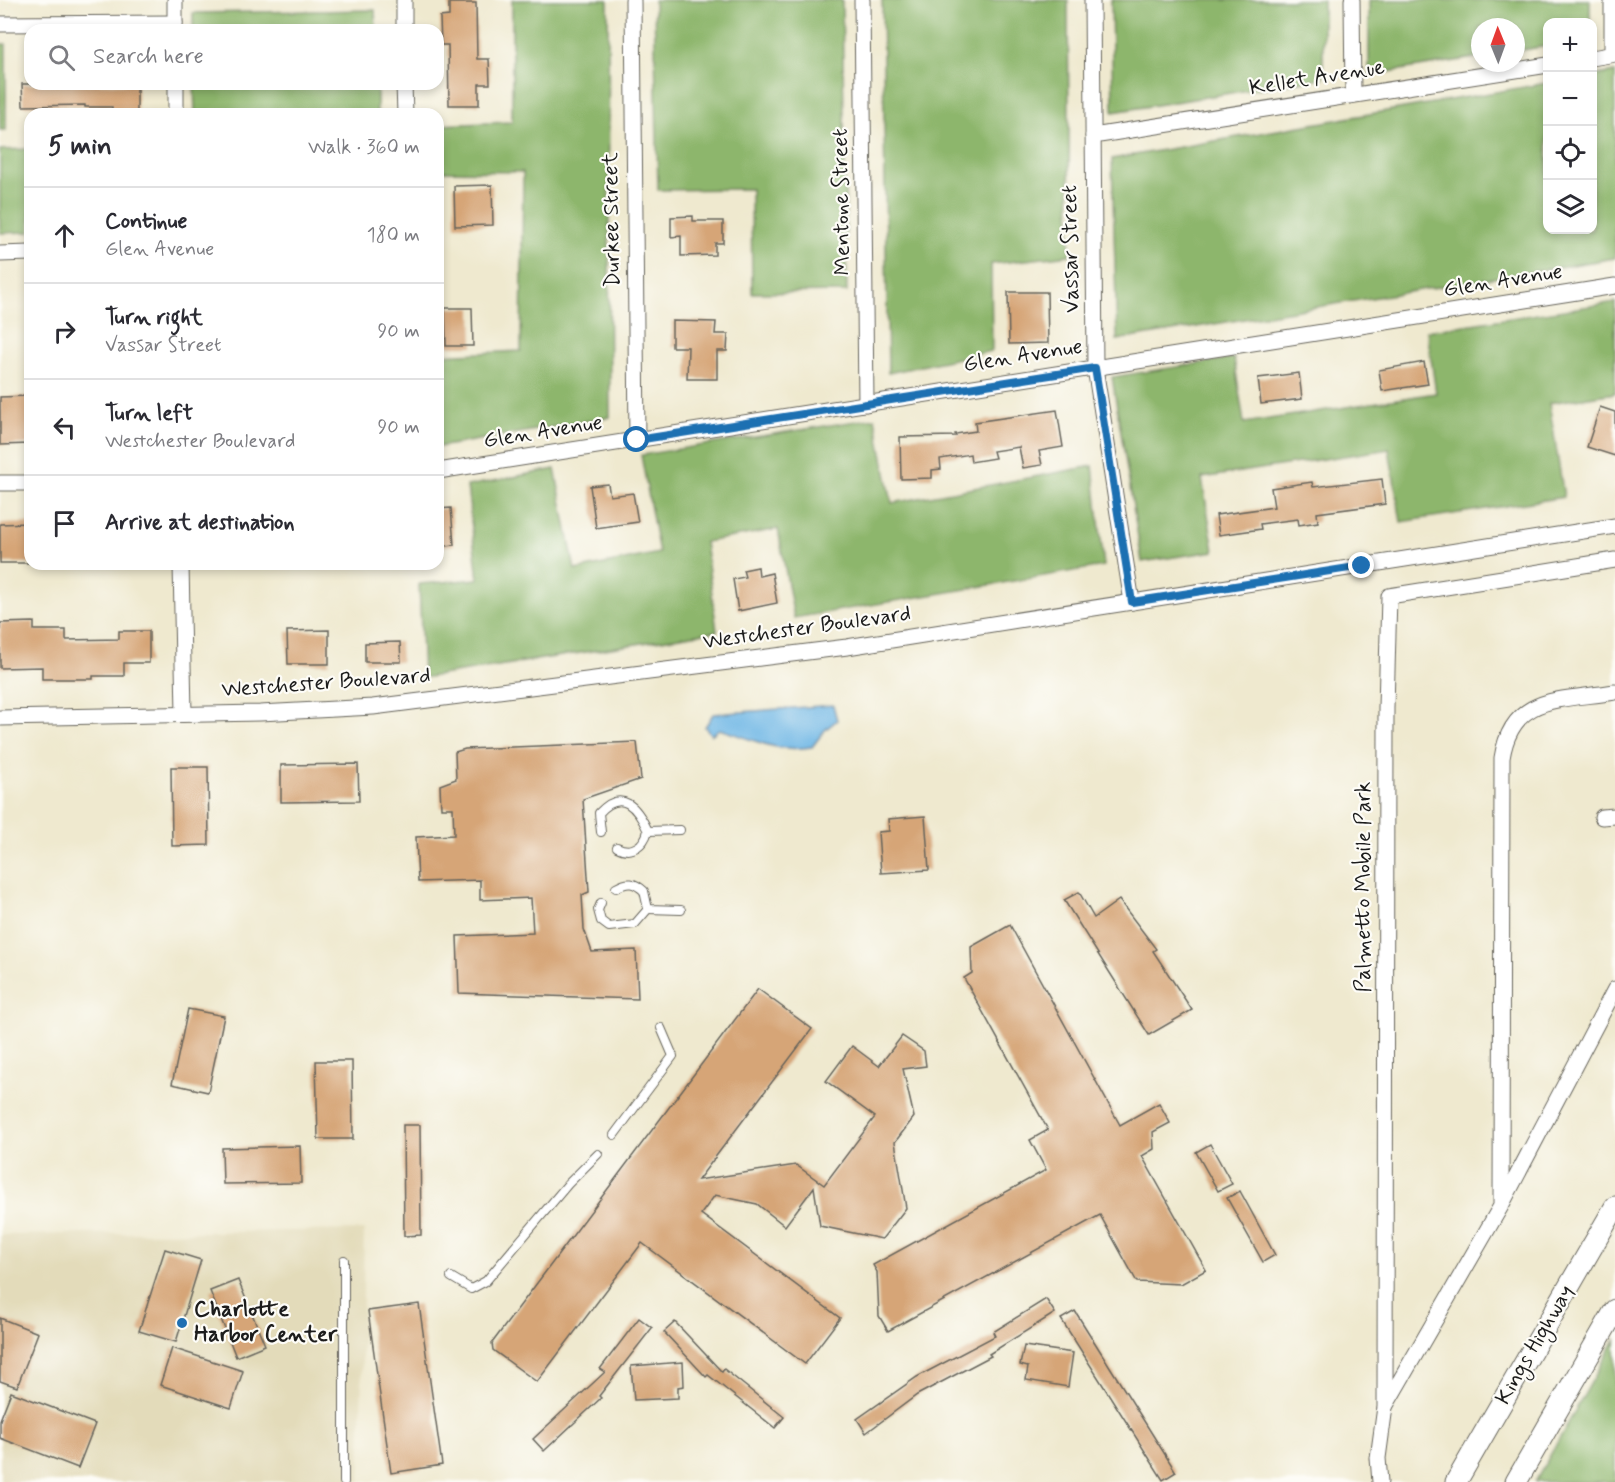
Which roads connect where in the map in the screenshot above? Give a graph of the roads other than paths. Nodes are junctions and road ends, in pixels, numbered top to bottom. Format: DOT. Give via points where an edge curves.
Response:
graph roads {
  1 [pos="175,0"];
  2 [pos="404,0"];
  3 [pos="633,0"];
  4 [pos="862,0"];
  5 [pos="1092,0"];
  6 [pos="1352,0"];
  7 [pos="1612,0"];
  8 [pos="0,24"];
  9 [pos="24,24"];
  10 [pos="175,24"];
  11 [pos="404,24"];
  12 [pos="1614,54"];
  13 [pos="1597,57"];
  14 [pos="1543,66"];
  15 [pos="176,90"];
  16 [pos="404,90"];
  17 [pos="1353,95"];
  18 [pos="176,108"];
  19 [pos="405,108"];
  20 [pos="1093,136"];
  21 [pos="0,254"];
  22 [pos="24,254"];
  23 [pos="1615,286"];
  24 [pos="1095,368"];
  25 [pos="866,404"];
  26 [pos="637,440"];
  27 [pos="444,470"];
  28 [pos="0,483"];
  29 [pos="24,483"];
  30 [pos="1615,526"];
  31 [pos="1615,560"];
  32 [pos="181,570"];
  33 [pos="1132,602"];
  34 [pos="1615,692"];
  35 [pos="184,714"];
  36 [pos="0,718"];
  37 [pos="680,830"];
  38 [pos="648,831"];
  39 [pos="602,832"];
  40 [pos="617,848"];
  41 [pos="616,888"];
  42 [pos="602,903"];
  43 [pos="648,909"];
  44 [pos="681,910"];
  45 [pos="1615,989"];
  46 [pos="662,1028"];
  47 [pos="614,1135"];
  48 [pos="598,1154"];
  49 [pos="1501,1206"];
  50 [pos="1615,1207"];
  51 [pos="344,1260"];
  52 [pos="451,1277"];
  53 [pos="1615,1310"];
  54 [pos="1385,1407"];
  55 [pos="344,1482"];
  56 [pos="1380,1482"];
  57 [pos="1455,1482"];
  58 [pos="1516,1482"];
  1 -- 10 [label="street"];
  2 -- 11 [label="street"];
  3 -- 26 [label="street, Durkee Street"];
  4 -- 25 [label="street, Mentone Street"];
  5 -- 20 [label="street, Vassar Street"];
  6 -- 17 [label="street"];
  7 -- 12 [label="street"];
  8 -- 9 [label="street"];
  12 -- 13 [label="street"];
  14 -- 17 [label="street, Kellet Avenue"];
  15 -- 18 [label="street"];
  16 -- 19 [label="street"];
  17 -- 20 [label="street, Kellet Avenue"];
  20 -- 24 [label="street, Vassar Street"];
  21 -- 22 [label="street"];
  23 -- 24 [label="street, Glen Avenue"];
  24 -- 25 [label="street, Glen Avenue"];
  24 -- 33 [label="street, Vassar Street"];
  25 -- 26 [label="street, Glen Avenue"];
  26 -- 27 [label="street, Glen Avenue"];
  28 -- 29 [label="street"];
  30 -- 33 [label="street, Westchester Boulevard"];
  31 -- 54 [label="street, Palmetto Mobile Park" via="1389,596"];
  32 -- 35 [label="street"];
  33 -- 35 [label="street, Westchester Boulevard" via="846,647 373,707"];
  34 -- 49 [label="street, Palmetto Mobile Park" via="1536,705 1518,717 1505,736"];
  35 -- 36 [label="street, Westchester Boulevard"];
  37 -- 38 [label="lane"];
  38 -- 39 [label="lane" via="640,814 619,800 608,803 599,813"];
  38 -- 40 [label="lane" via="637,848"];
  41 -- 43 [label="lane" via="635,883 644,891"];
  42 -- 43 [label="lane" via="598,910 601,921 609,927 635,924"];
  43 -- 44 [label="lane"];
  45 -- 49 [label="street, Palmetto Mobile Park"];
  46 -- 47 [label="lane" via="673,1056"];
  48 -- 52 [label="lane" via="486,1281 471,1289"];
  49 -- 54 [label="street, Palmetto Mobile Park"];
  50 -- 57 [label="main road, Kings Highway"];
  51 -- 55 [label="lane"];
  53 -- 58 [label="main road"];
  54 -- 56 [label="street, Palmetto Mobile Park" via="1378,1458"];
}
